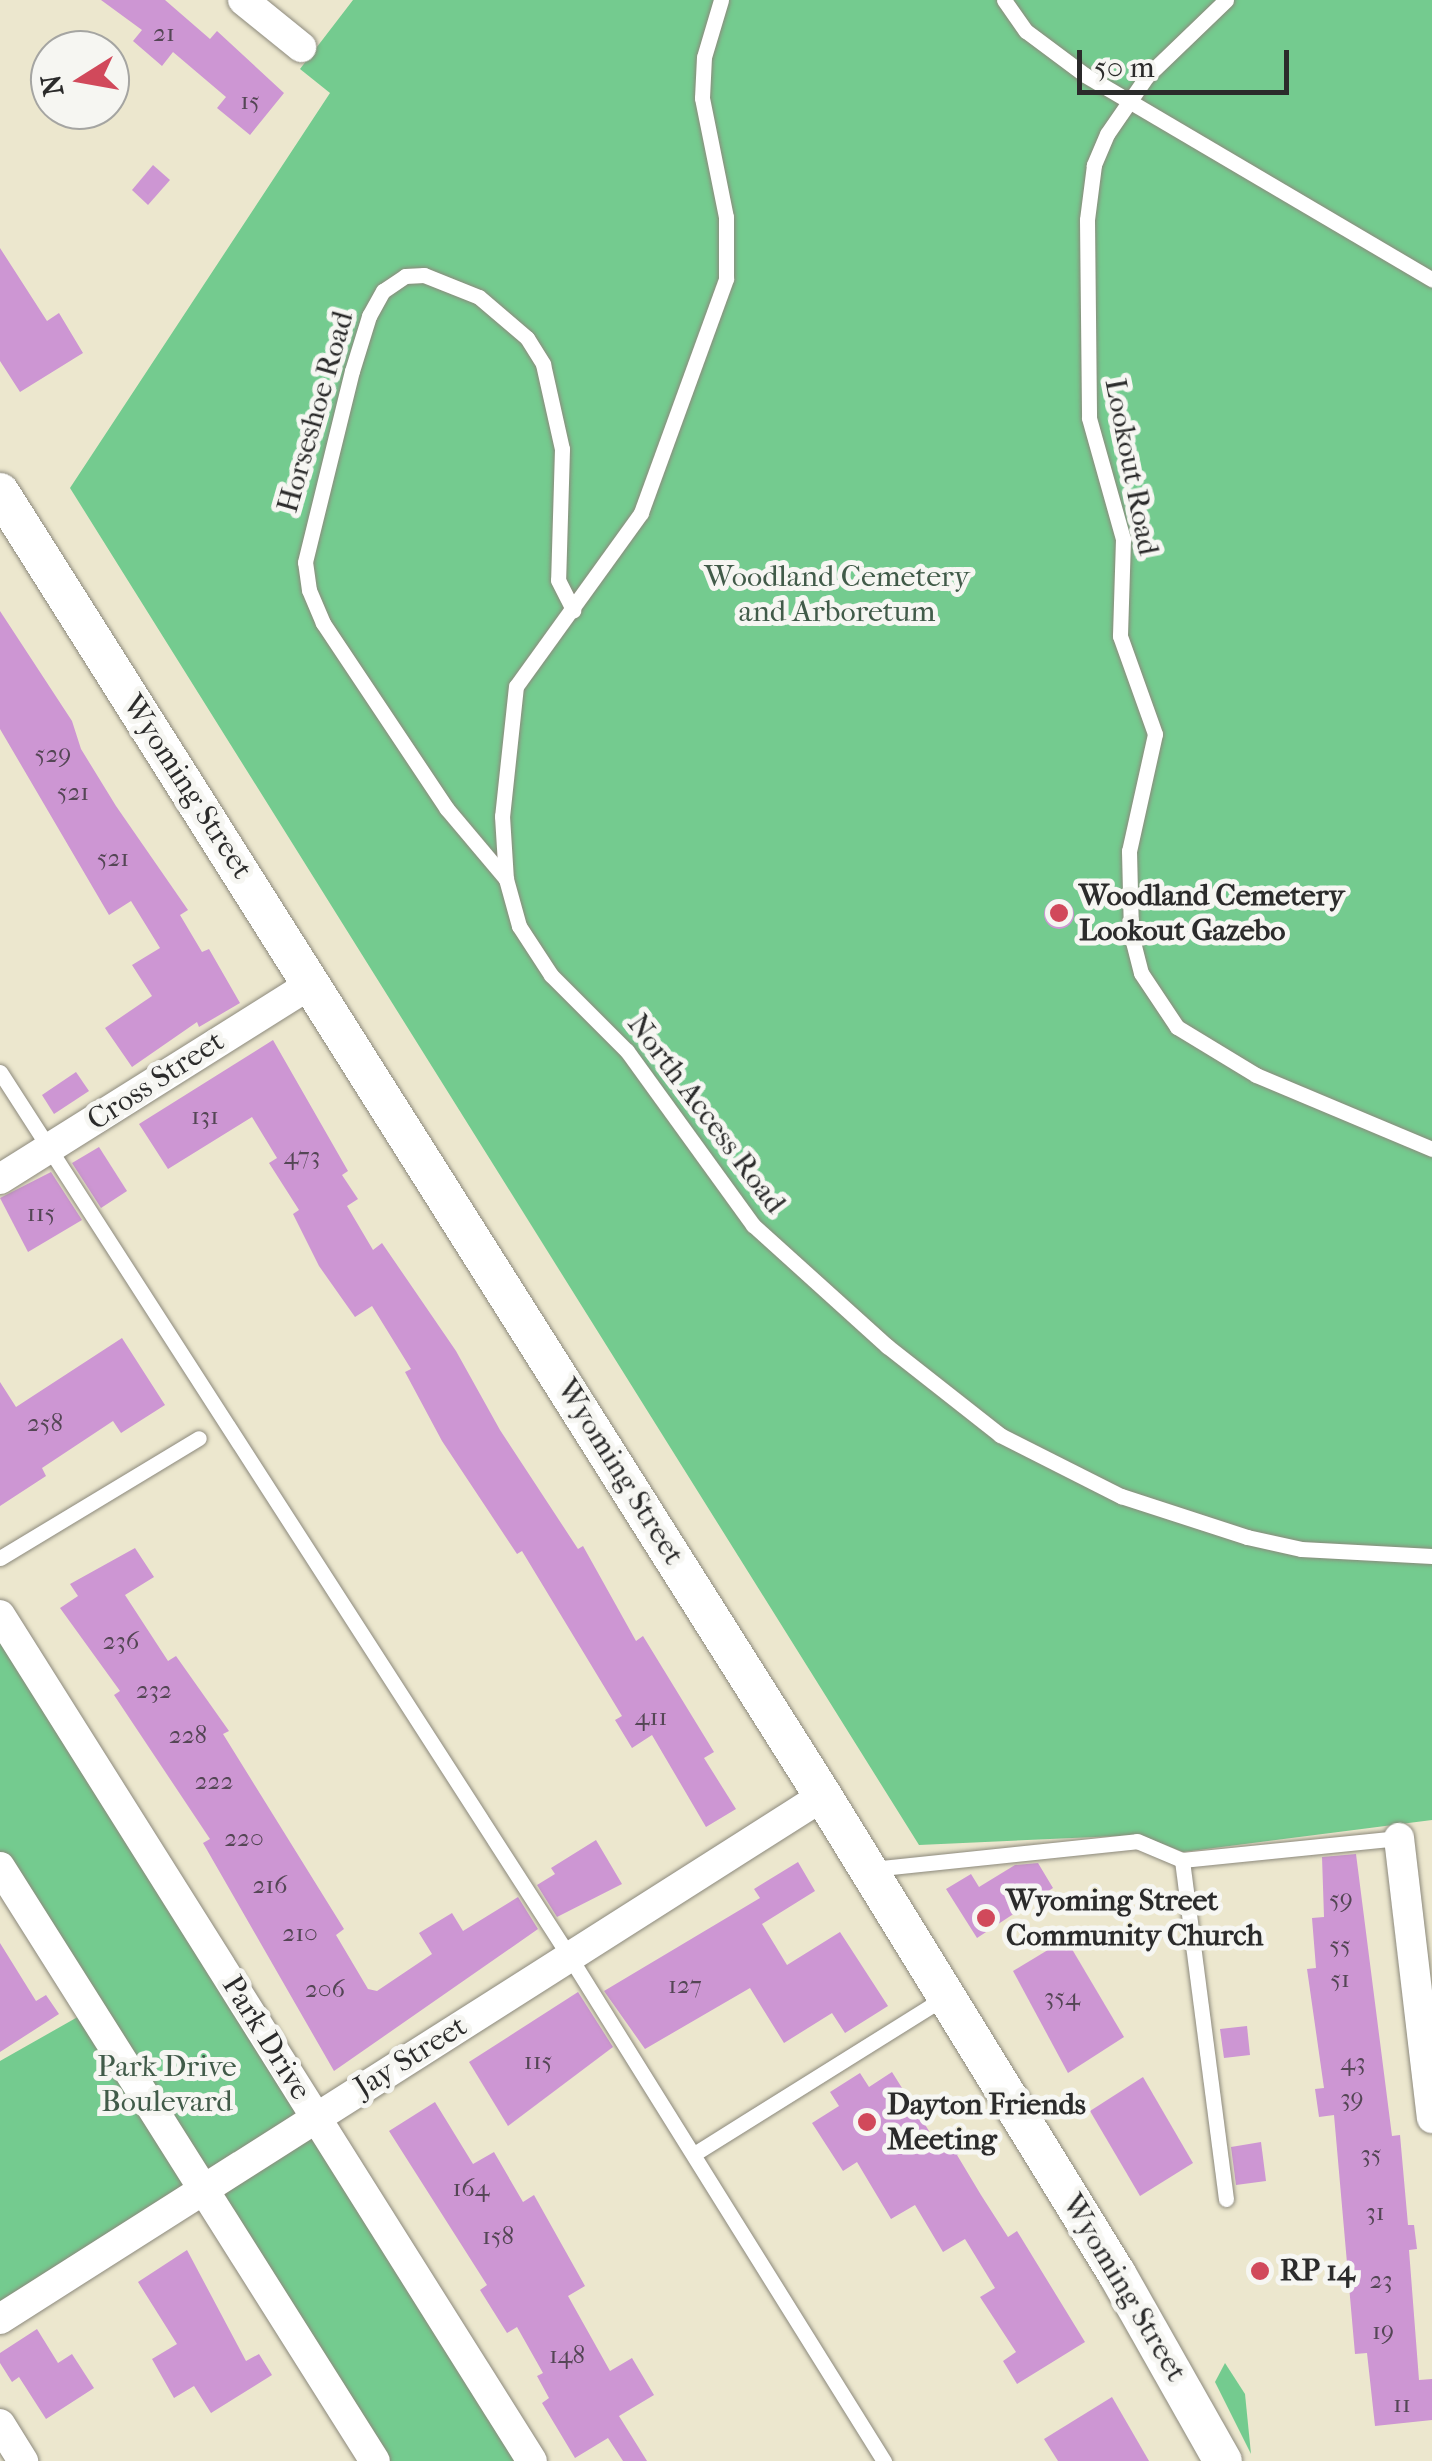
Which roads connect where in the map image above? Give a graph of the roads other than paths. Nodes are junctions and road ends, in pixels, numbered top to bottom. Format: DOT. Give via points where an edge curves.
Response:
graph roads {
  1 [pos="244,0"];
  2 [pos="720,0"];
  3 [pos="1004,0"];
  4 [pos="1226,0"];
  5 [pos="301,47"];
  6 [pos="1128,100"];
  7 [pos="1432,279"];
  8 [pos="0,492"];
  9 [pos="572,610"];
  10 [pos="506,879"];
  11 [pos="313,983"];
  12 [pos="0,1072"];
  13 [pos="48,1149"];
  14 [pos="1432,1149"];
  15 [pos="0,1180"];
  16 [pos="199,1438"];
  17 [pos="1432,1556"];
  18 [pos="0,1558"];
  19 [pos="0,1615"];
  20 [pos="823,1796"];
  21 [pos="1399,1838"];
  22 [pos="1182,1860"];
  23 [pos="0,1867"];
  24 [pos="868,1869"];
  25 [pos="570,1959"];
  26 [pos="946,1996"];
  27 [pos="316,2117"];
  28 [pos="1432,2118"];
  29 [pos="694,2154"];
  30 [pos="203,2187"];
  31 [pos="1226,2198"];
  32 [pos="0,2318"];
  33 [pos="0,2424"];
  34 [pos="23,2461"];
  35 [pos="374,2461"];
  36 [pos="532,2461"];
  37 [pos="884,2461"];
  38 [pos="1223,2461"];
  1 -- 5 [label="street"];
  2 -- 9 [label="lane, North Access Road" via="704,57 702,98 726,218 726,279 655,483 625,541"];
  3 -- 6 [label="lane" via="1030,35"];
  4 -- 6 [label="lane, Lookout Road"];
  6 -- 7 [label="lane"];
  6 -- 14 [label="lane, Lookout Road" via="1094,165 1084,328 1090,418 1123,539 1120,636 1155,734 1129,851 1135,954 1177,1027 1198,1041 1356,1122"];
  8 -- 11 [label="street, Wyoming Street"];
  9 -- 10 [label="lane, North Access Road" via="527,664 513,698 502,816"];
  9 -- 10 [label="lane, Horseshoe Road" via="558,580 562,448 543,364 528,338 480,297 424,275 404,276 383,291 369,316 352,371 305,562 309,590 447,809"];
  10 -- 17 [label="lane, North Access Road" via="519,926 540,962 627,1050 753,1225 990,1428 1104,1489 1247,1537 1301,1549"];
  11 -- 13 [label="street, Cross Street"];
  11 -- 20 [label="street, Wyoming Street"];
  12 -- 13 [label="lane"];
  13 -- 15 [label="street, Cross Street"];
  13 -- 25 [label="lane"];
  16 -- 18 [label="lane"];
  19 -- 27 [label="street, Park Drive"];
  20 -- 24 [label="street, Wyoming Street"];
  20 -- 25 [label="street, Jay Street"];
  21 -- 22 [label="lane"];
  21 -- 28 [label="street"];
  22 -- 24 [label="lane" via="1137,1841"];
  22 -- 31 [label="lane"];
  23 -- 30 [label="street"];
  24 -- 26 [label="street, Wyoming Street"];
  25 -- 27 [label="street, Jay Street"];
  25 -- 29 [label="lane"];
  26 -- 29 [label="lane"];
  26 -- 38 [label="street, Wyoming Street"];
  27 -- 30 [label="street, Jay Street"];
  27 -- 36 [label="street, Park Drive"];
  29 -- 37 [label="lane"];
  30 -- 32 [label="street, Jay Street"];
  30 -- 35 [label="street"];
  33 -- 34 [label="street"];
}
